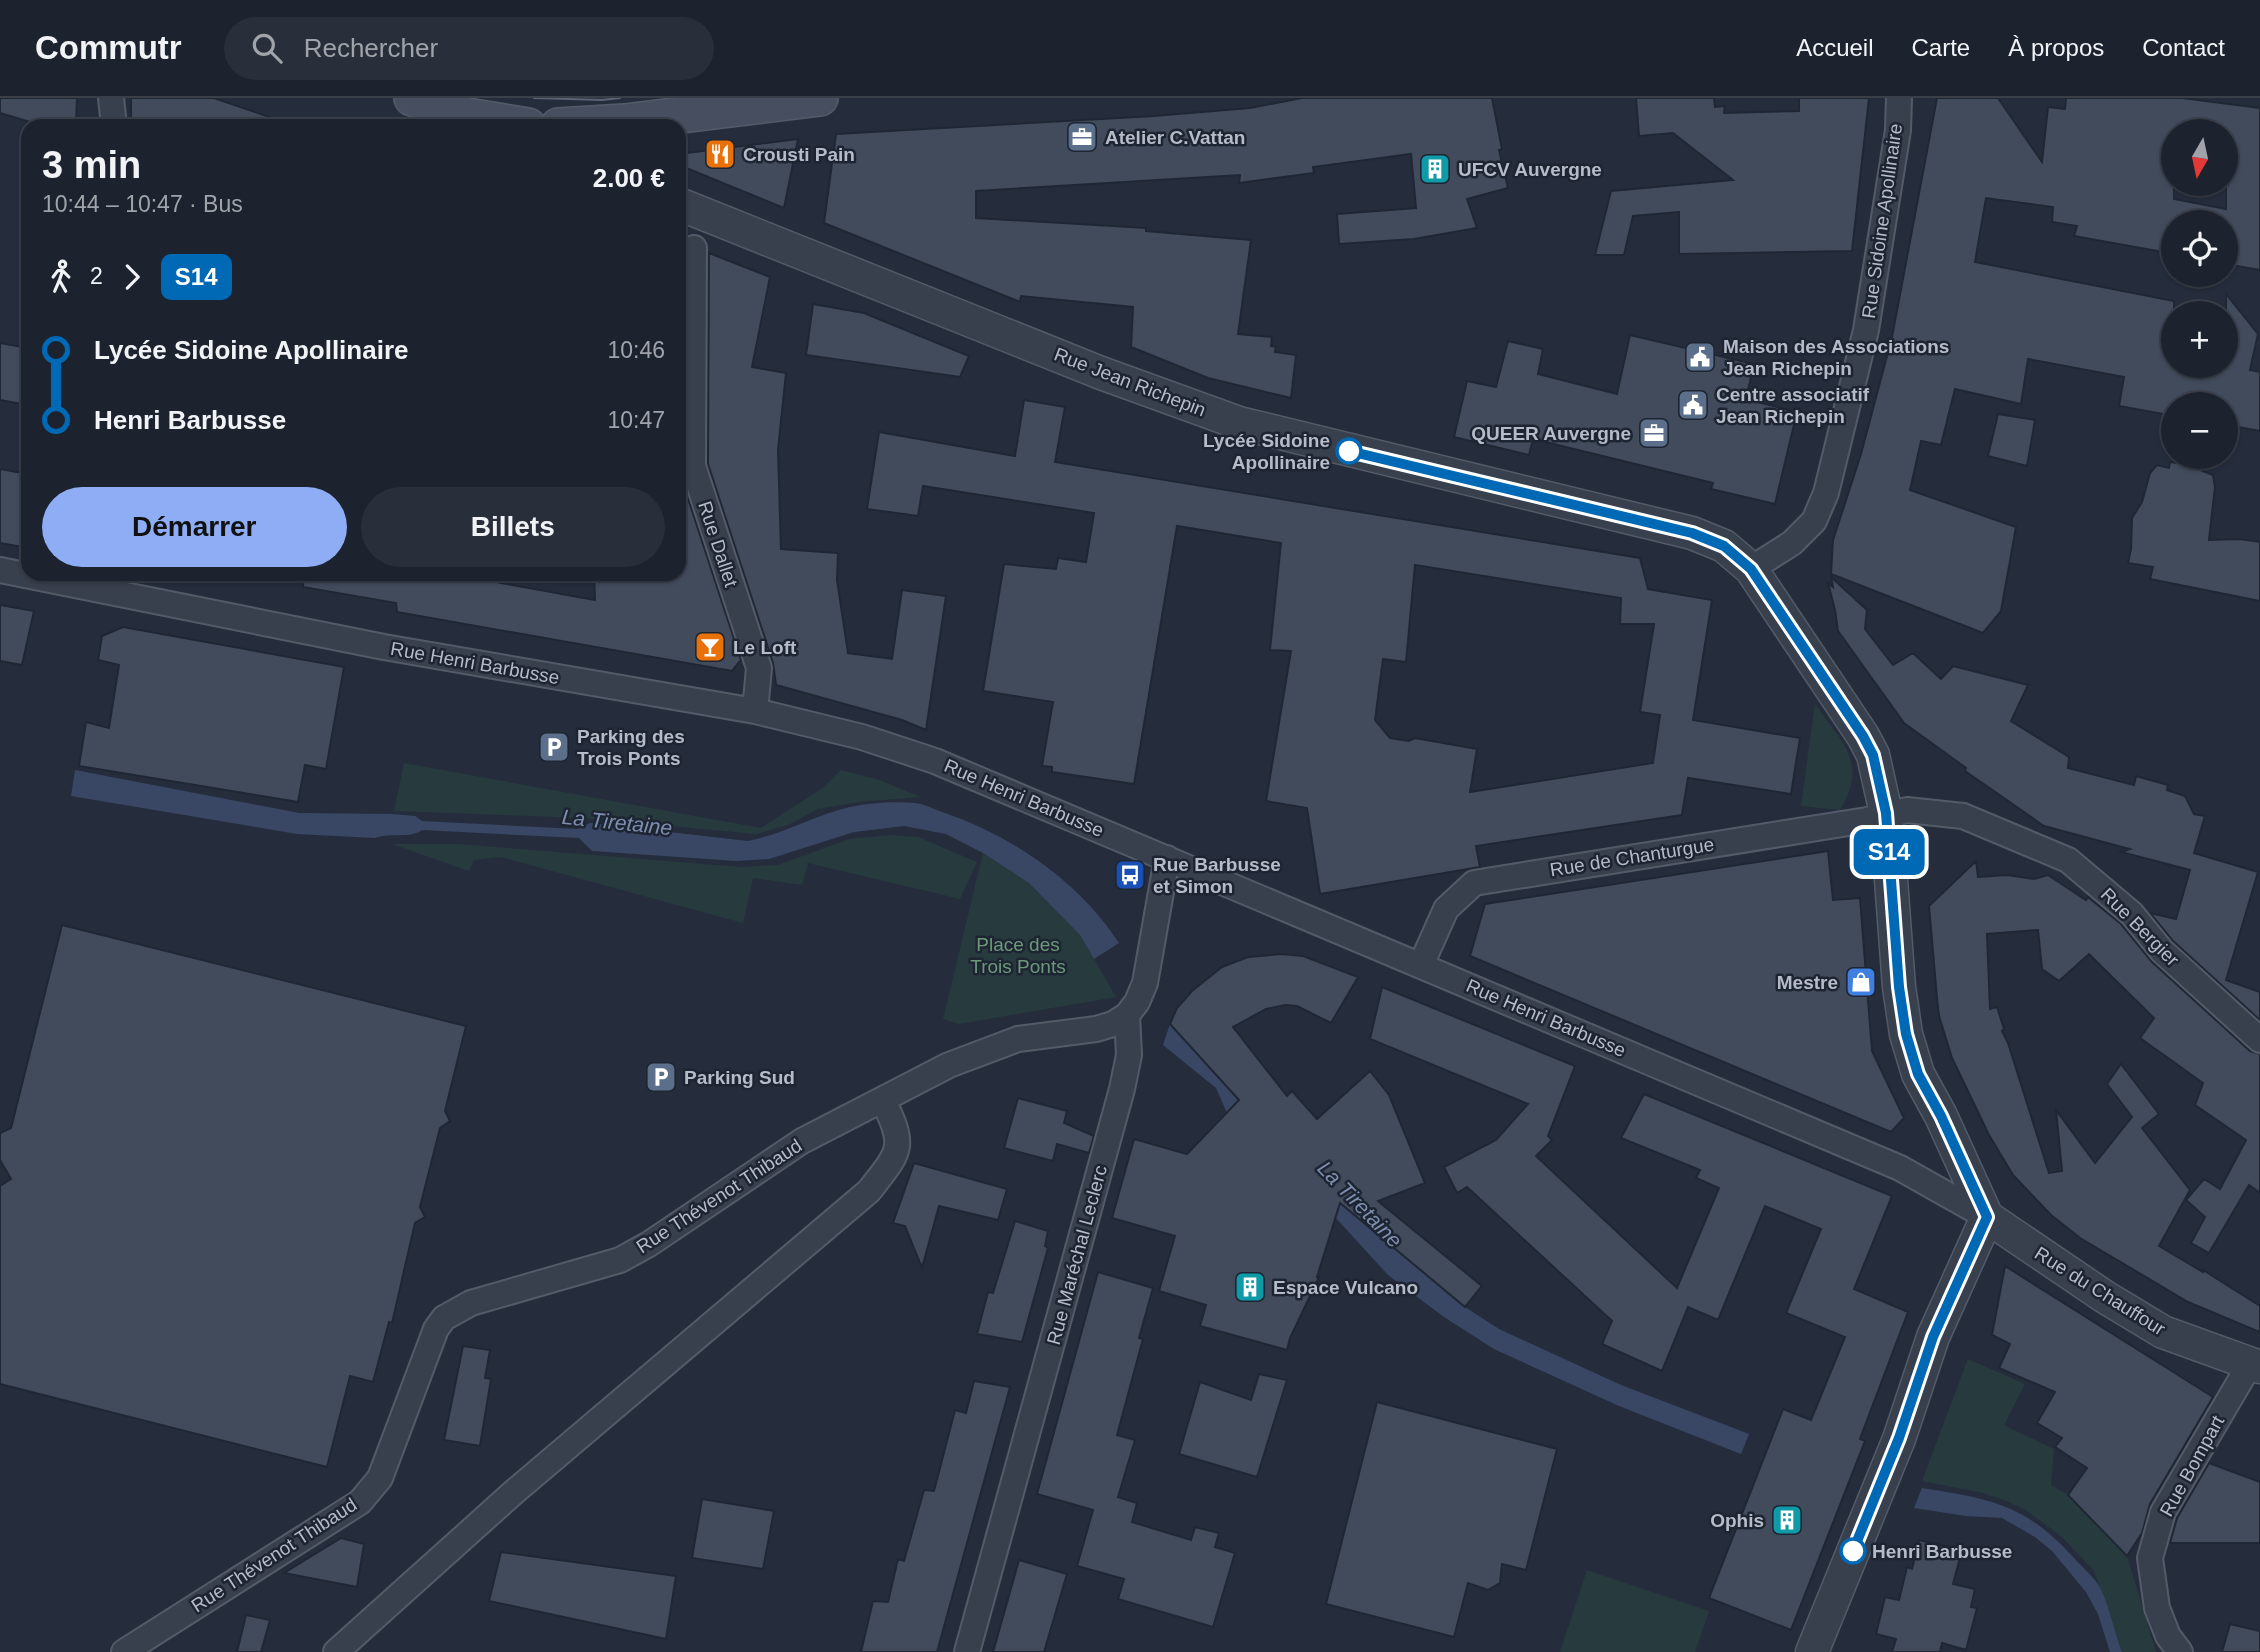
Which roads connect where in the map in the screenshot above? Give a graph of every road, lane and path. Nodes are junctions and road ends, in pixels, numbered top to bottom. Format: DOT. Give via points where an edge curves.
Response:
graph roads {
  1 [pos="111,98"];
  2 [pos="412,98"];
  3 [pos="820,98"];
  4 [pos="1899,98"];
  5 [pos="113,119"];
  6 [pos="485,119"];
  7 [pos="662,119"];
  8 [pos="686,207"];
  9 [pos="694,248"];
  10 [pos="1751,569"];
  11 [pos="0,570"];
  12 [pos="21,572"];
  13 [pos="89,581"];
  14 [pos="755,711"];
  15 [pos="1886,813"];
  16 [pos="1167,858"];
  17 [pos="1421,965"];
  18 [pos="1127,1015"];
  19 [pos="2260,1040"];
  20 [pos="879,1101"];
  21 [pos="1987,1217"];
  22 [pos="2255,1365"];
  23 [pos="124,1652"];
  24 [pos="336,1652"];
  25 [pos="967,1652"];
  26 [pos="1812,1652"];
  27 [pos="2180,1652"];
  1 -- 5 [label="street"];
  2 -- 6 [label="main road"];
  3 -- 7 [label="main road"];
  4 -- 10 [label="street, Rue Sidoine Apollinaire" via="1898,130 1866,330 1826,493 1814,521 1792,543"];
  8 -- 10 [label="street, Rue Jean Richepin" via="1101,373 1239,423 1692,533 1724,546"];
  9 -- 14 [label="street, Rue Dallet" via="693,466 759,668"];
  10 -- 15 [label="street" via="1863,736 1873,755"];
  11 -- 12 [label="street, Rue Henri Barbusse"];
  13 -- 14 [label="street, Rue Henri Barbusse" via="122,595 384,647"];
  14 -- 16 [label="street, Rue Henri Barbusse" via="862,737 935,761"];
  15 -- 17 [label="street, Rue de Chanturgue" via="1867,820 1474,883 1446,909"];
  15 -- 19 [label="street, Rue Bergier" via="1907,810 1963,816 2068,860 2132,914 2162,951"];
  15 -- 21 [label="street" via="1906,1034 1918,1074"];
  16 -- 17 [label="street, Rue Henri Barbusse"];
  16 -- 18 [label="street" via="1145,983"];
  17 -- 21 [label="street, Rue Henri Barbusse" via="1900,1168"];
  18 -- 20 [label="street, Rue Thévenot Thibaud" via="1096,1029 1018,1039 949,1065"];
  18 -- 25 [label="street, Rue Maréchal Leclerc" via="1129,1055 1122,1089"];
  20 -- 23 [label="street, Rue Thévenot Thibaud" via="802,1141 621,1260 471,1303 444,1318 380,1478 360,1502"];
  20 -- 24 [label="street" via="895,1125 899,1141 894,1159 869,1191 514,1492"];
  21 -- 22 [label="street, Rue du Chauffour" via="2163,1332"];
  21 -- 26 [label="street" via="1933,1337 1899,1438"];
  22 -- 27 [label="street, Rue Bompart" via="2164,1512 2150,1558 2157,1608"];
}
